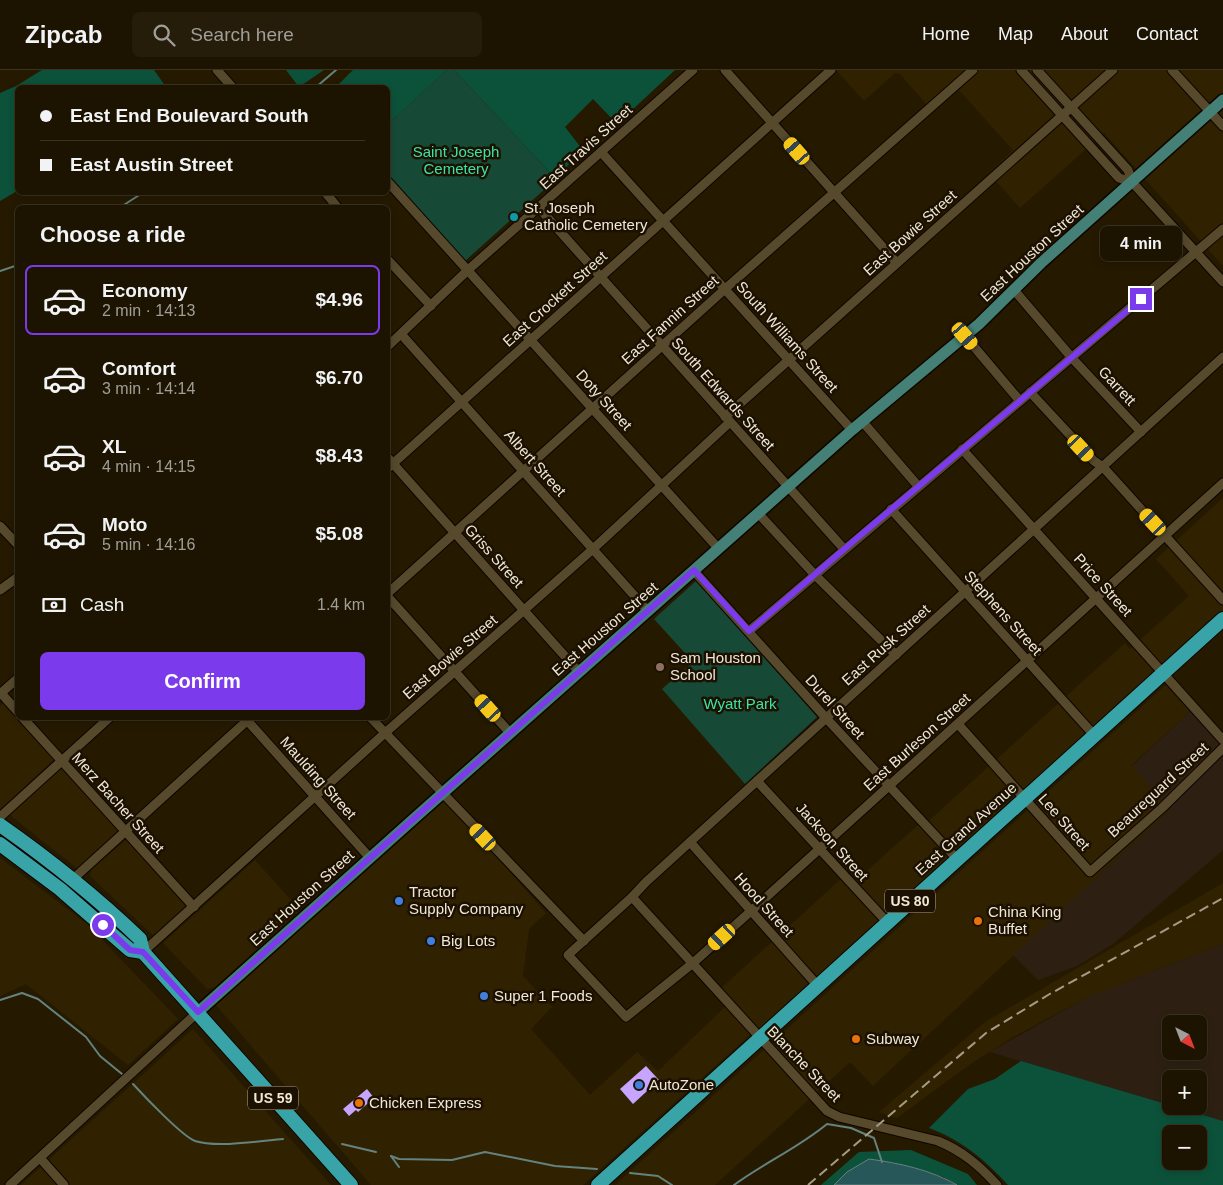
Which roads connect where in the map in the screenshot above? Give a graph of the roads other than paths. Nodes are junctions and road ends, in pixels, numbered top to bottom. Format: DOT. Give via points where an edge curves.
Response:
graph roads {
  1 [pos="217,70"];
  2 [pos="693,70"];
  3 [pos="725,70"];
  4 [pos="831,70"];
  5 [pos="973,70"];
  6 [pos="1021,70"];
  7 [pos="1037,70"];
  8 [pos="1113,70"];
  9 [pos="1172,70"];
  10 [pos="230,85"];
  11 [pos="1223,100"];
  12 [pos="1070,108"];
  13 [pos="1210,112"];
  14 [pos="1062,116"];
  15 [pos="772,123"];
  16 [pos="1223,126"];
  17 [pos="601,152"];
  18 [pos="1132,182"];
  19 [pos="390,184"];
  20 [pos="835,193"];
  21 [pos="327,195"];
  22 [pos="336,205"];
  23 [pos="539,208"];
  24 [pos="662,220"];
  25 [pos="1223,229"];
  26 [pos="1196,253"];
  27 [pos="390,262"];
  28 [pos="898,263"];
  29 [pos="468,270"];
  30 [pos="600,277"];
  31 [pos="1223,282"];
  32 [pos="725,289"];
  33 [pos="1014,290"];
  34 [pos="431,306"];
  35 [pos="400,334"];
  36 [pos="965,336"];
  37 [pos="531,340"];
  38 [pos="390,344"];
  39 [pos="662,346"];
  40 [pos="1223,357"];
  41 [pos="1072,358"];
  42 [pos="789,360"];
  43 [pos="1030,392"];
  44 [pos="1020,401"];
  45 [pos="461,402"];
  46 [pos="592,408"];
  47 [pos="728,420"];
  48 [pos="862,421"];
  49 [pos="852,430"];
  50 [pos="1141,432"];
  51 [pos="962,449"];
  52 [pos="390,462"];
  53 [pos="390,464"];
  54 [pos="1102,467"];
  55 [pos="523,471"];
  56 [pos="1223,483"];
  57 [pos="662,486"];
  58 [pos="918,486"];
  59 [pos="788,487"];
  60 [pos="891,509"];
  61 [pos="758,513"];
  62 [pos="0,526"];
  63 [pos="1035,529"];
  64 [pos="455,533"];
  65 [pos="1166,536"];
  66 [pos="15,542"];
  67 [pos="718,548"];
  68 [pos="593,549"];
  69 [pos="844,549"];
  70 [pos="694,570"];
  71 [pos="814,574"];
  72 [pos="15,579"];
  73 [pos="0,590"];
  74 [pos="966,592"];
  75 [pos="390,593"];
  76 [pos="390,597"];
  77 [pos="1097,599"];
  78 [pos="1223,600"];
  79 [pos="524,610"];
  80 [pos="648,611"];
  81 [pos="1223,619"];
  82 [pos="749,631"];
  83 [pos="896,655"];
  84 [pos="1027,660"];
  85 [pos="455,671"];
  86 [pos="579,672"];
  87 [pos="1163,673"];
  88 [pos="15,681"];
  89 [pos="0,694"];
  90 [pos="15,709"];
  91 [pos="826,718"];
  92 [pos="24,720"];
  93 [pos="107,720"];
  94 [pos="246,720"];
  95 [pos="250,720"];
  96 [pos="373,720"];
  97 [pos="958,724"];
  98 [pos="385,733"];
  99 [pos="510,733"];
  100 [pos="1094,735"];
  101 [pos="1223,740"];
  102 [pos="1223,748"];
  103 [pos="61,760"];
  104 [pos="757,781"];
  105 [pos="889,787"];
  106 [pos="443,793"];
  107 [pos="315,796"];
  108 [pos="1025,798"];
  109 [pos="0,816"];
  110 [pos="0,826"];
  111 [pos="124,830"];
  112 [pos="690,842"];
  113 [pos="2,846"];
  114 [pos="819,848"];
  115 [pos="370,858"];
  116 [pos="957,859"];
  117 [pos="1090,872"];
  118 [pos="72,879"];
  119 [pos="632,898"];
  120 [pos="194,907"];
  121 [pos="751,911"];
  122 [pos="887,922"];
  123 [pos="584,941"];
  124 [pos="143,952"];
  125 [pos="692,963"];
  126 [pos="818,986"];
  127 [pos="198,1012"];
  128 [pos="626,1017"];
  129 [pos="760,1037"];
  130 [pos="40,1158"];
  131 [pos="10,1185"];
  132 [pos="64,1185"];
  133 [pos="351,1185"];
  134 [pos="598,1185"];
  135 [pos="997,1185"];
  1 -- 10 [label="street"];
  2 -- 17 [label="street, East Travis Street"];
  3 -- 15 [label="street"];
  4 -- 15 [label="street, East Crockett Street"];
  5 -- 20 [label="street, East Fannin Street"];
  6 -- 14 [label="street"];
  7 -- 12 [label="street"];
  8 -- 12 [label="street, East Bowie Street"];
  9 -- 13 [label="street"];
  11 -- 13 [label="main road, East Houston Street"];
  12 -- 14 [label="street, East Bowie Street"];
  12 -- 18 [label="street" via="1128,170"];
  13 -- 16 [label="street"];
  13 -- 18 [label="main road, East Houston Street"];
  14 -- 18 [label="street" via="1119,178"];
  14 -- 28 [label="street, East Bowie Street"];
  15 -- 20 [label="street"];
  15 -- 24 [label="street, East Crockett Street"];
  17 -- 23 [label="street, East Travis Street"];
  17 -- 24 [label="street, South Williams Street"];
  18 -- 26 [label="street"];
  18 -- 33 [label="main road, East Houston Street"];
  19 -- 29 [label="street, Doty Street"];
  20 -- 28 [label="street"];
  20 -- 32 [label="street, East Fannin Street"];
  21 -- 22 [label="street"];
  23 -- 29 [label="street, East Travis Street"];
  23 -- 30 [label="street, South Edwards Street"];
  24 -- 30 [label="street, East Crockett Street"];
  24 -- 32 [label="street, South Williams Street"];
  25 -- 26 [label="street"];
  26 -- 31 [label="street"];
  26 -- 41 [label="street"];
  27 -- 34 [label="street"];
  28 -- 42 [label="street, East Bowie Street"];
  29 -- 34 [label="street, East Travis Street"];
  29 -- 37 [label="street, Doty Street"];
  30 -- 37 [label="street, East Crockett Street"];
  30 -- 39 [label="street, South Edwards Street"];
  32 -- 39 [label="street, East Fannin Street"];
  32 -- 42 [label="street, South Williams Street"];
  33 -- 36 [label="main road, East Houston Street"];
  33 -- 41 [label="street, Garrett"];
  34 -- 35 [label="street, East Travis Street"];
  35 -- 38 [label="street, East Travis Street"];
  35 -- 45 [label="street, Albert Street"];
  36 -- 44 [label="street"];
  36 -- 48 [label="main road, East Houston Street"];
  37 -- 45 [label="street, East Crockett Street"];
  37 -- 46 [label="street, Doty Street"];
  39 -- 46 [label="street, East Fannin Street"];
  39 -- 47 [label="street, South Edwards Street"];
  40 -- 50 [label="street, East Rusk Street"];
  41 -- 43 [label="street"];
  41 -- 50 [label="street, Garrett"];
  42 -- 47 [label="street, East Bowie Street"];
  42 -- 49 [label="street, South Williams Street"];
  43 -- 44 [label="street"];
  43 -- 54 [label="street"];
  44 -- 51 [label="street"];
  45 -- 52 [label="street, East Crockett Street"];
  45 -- 55 [label="street, Albert Street"];
  46 -- 55 [label="street, East Fannin Street"];
  46 -- 57 [label="street, Doty Street"];
  47 -- 57 [label="street, East Bowie Street"];
  47 -- 59 [label="street, South Edwards Street"];
  48 -- 49 [label="main road, East Houston Street"];
  48 -- 58 [label="street"];
  49 -- 59 [label="main road, East Houston Street"];
  50 -- 54 [label="street, East Rusk Street"];
  51 -- 58 [label="street"];
  51 -- 63 [label="street, Price Street"];
  53 -- 64 [label="street, Griss Street"];
  54 -- 63 [label="street, East Rusk Street"];
  54 -- 65 [label="street"];
  55 -- 64 [label="street, East Fannin Street"];
  55 -- 68 [label="street, Albert Street"];
  56 -- 65 [label="street, East Burleson Street"];
  57 -- 67 [label="street, Doty Street"];
  57 -- 68 [label="street, East Bowie Street"];
  58 -- 60 [label="street"];
  59 -- 61 [label="main road, East Houston Street"];
  59 -- 69 [label="street, South Edwards Street"];
  60 -- 69 [label="street"];
  60 -- 74 [label="street, Stephens Street"];
  61 -- 67 [label="main road, East Houston Street"];
  61 -- 71 [label="street"];
  62 -- 66 [label="street"];
  63 -- 74 [label="street, East Rusk Street"];
  63 -- 77 [label="street, Price Street"];
  64 -- 75 [label="street, East Fannin Street"];
  64 -- 79 [label="street, Griss Street"];
  65 -- 77 [label="street, East Burleson Street"];
  65 -- 78 [label="street"];
  67 -- 70 [label="main road, East Houston Street"];
  68 -- 79 [label="street, East Bowie Street"];
  68 -- 80 [label="street, Albert Street"];
  69 -- 71 [label="street"];
  70 -- 80 [label="main road, East Houston Street"];
  70 -- 82 [label="street, Durel Street"];
  71 -- 82 [label="street"];
  71 -- 83 [label="street"];
  72 -- 73 [label="street"];
  74 -- 83 [label="street, East Rusk Street"];
  74 -- 84 [label="street, Stephens Street"];
  76 -- 85 [label="street"];
  77 -- 84 [label="street, East Burleson Street"];
  77 -- 87 [label="street, Price Street"];
  79 -- 85 [label="street, East Bowie Street"];
  79 -- 86 [label="street, Griss Street"];
  80 -- 86 [label="main road, East Houston Street"];
  81 -- 87 [label="highway, East Grand Avenue / US 80"];
  82 -- 91 [label="street, Durel Street"];
  83 -- 91 [label="street, East Rusk Street"];
  84 -- 97 [label="street, East Burleson Street"];
  84 -- 100 [label="street, Stephens Street"];
  85 -- 98 [label="street, East Bowie Street"];
  85 -- 99 [label="street"];
  86 -- 99 [label="main road, East Houston Street"];
  87 -- 100 [label="highway, East Grand Avenue / US 80"];
  87 -- 101 [label="street, Price Street"];
  88 -- 89 [label="street"];
  89 -- 90 [label="street"];
  91 -- 104 [label="street, East Rusk Street"];
  91 -- 105 [label="street, Durel Street"];
  92 -- 103 [label="street, Merz Bacher Street"];
  93 -- 103 [label="street"];
  94 -- 111 [label="street"];
  95 -- 107 [label="street, Maulding Street"];
  96 -- 98 [label="street"];
  97 -- 105 [label="street, East Burleson Street"];
  97 -- 108 [label="street, Lee Street"];
  98 -- 106 [label="street"];
  98 -- 107 [label="street, East Bowie Street"];
  99 -- 106 [label="main road, East Houston Street"];
  100 -- 108 [label="highway, East Grand Avenue / US 80"];
  102 -- 117 [label="street, Beaureguard Street"];
  103 -- 109 [label="street"];
  103 -- 111 [label="street, Merz Bacher Street"];
  104 -- 112 [label="street, East Rusk Street"];
  104 -- 114 [label="street, Jackson Street"];
  105 -- 114 [label="street, East Burleson Street"];
  105 -- 116 [label="street, Durel Street"];
  106 -- 115 [label="main road, East Houston Street"];
  106 -- 123 [label="street"];
  107 -- 115 [label="street, Maulding Street"];
  107 -- 120 [label="street, East Bowie Street"];
  108 -- 116 [label="highway, East Grand Avenue / US 80"];
  108 -- 117 [label="street, Lee Street"];
  110 -- 118 [label="highway, US 59"];
  111 -- 118 [label="street"];
  111 -- 120 [label="street, Merz Bacher Street"];
  112 -- 119 [label="street, East Rusk Street"];
  112 -- 121 [label="street, Hood Street"];
  113 -- 124 [label="highway, US 59" via="60,889 130,950"];
  114 -- 121 [label="street, East Burleson Street"];
  114 -- 122 [label="street, Jackson Street"];
  115 -- 127 [label="main road, East Houston Street"];
  116 -- 122 [label="highway, East Grand Avenue / US 80"];
  118 -- 124 [label="highway, US 59" via="140,939"];
  119 -- 123 [label="street, East Rusk Street"];
  119 -- 125 [label="street, Blanche Street"];
  120 -- 124 [label="street, East Bowie Street"];
  121 -- 125 [label="street, East Burleson Street"];
  121 -- 126 [label="street, Hood Street"];
  122 -- 126 [label="highway, East Grand Avenue / US 80"];
  123 -- 128 [label="street, East Rusk Street" via="568,955"];
  124 -- 127 [label="highway, US 59"];
  125 -- 128 [label="street, East Burleson Street"];
  125 -- 129 [label="street, Blanche Street"];
  126 -- 129 [label="highway, East Grand Avenue / US 80"];
  127 -- 130 [label="street, East Houston Street"];
  127 -- 133 [label="highway, US 59"];
  129 -- 134 [label="highway, East Grand Avenue / US 80"];
  129 -- 135 [label="street, Blanche Street" via="827,1111 839,1117 948,1145 973,1161"];
  130 -- 131 [label="street, East Houston Street"];
  130 -- 132 [label="street"];
}
